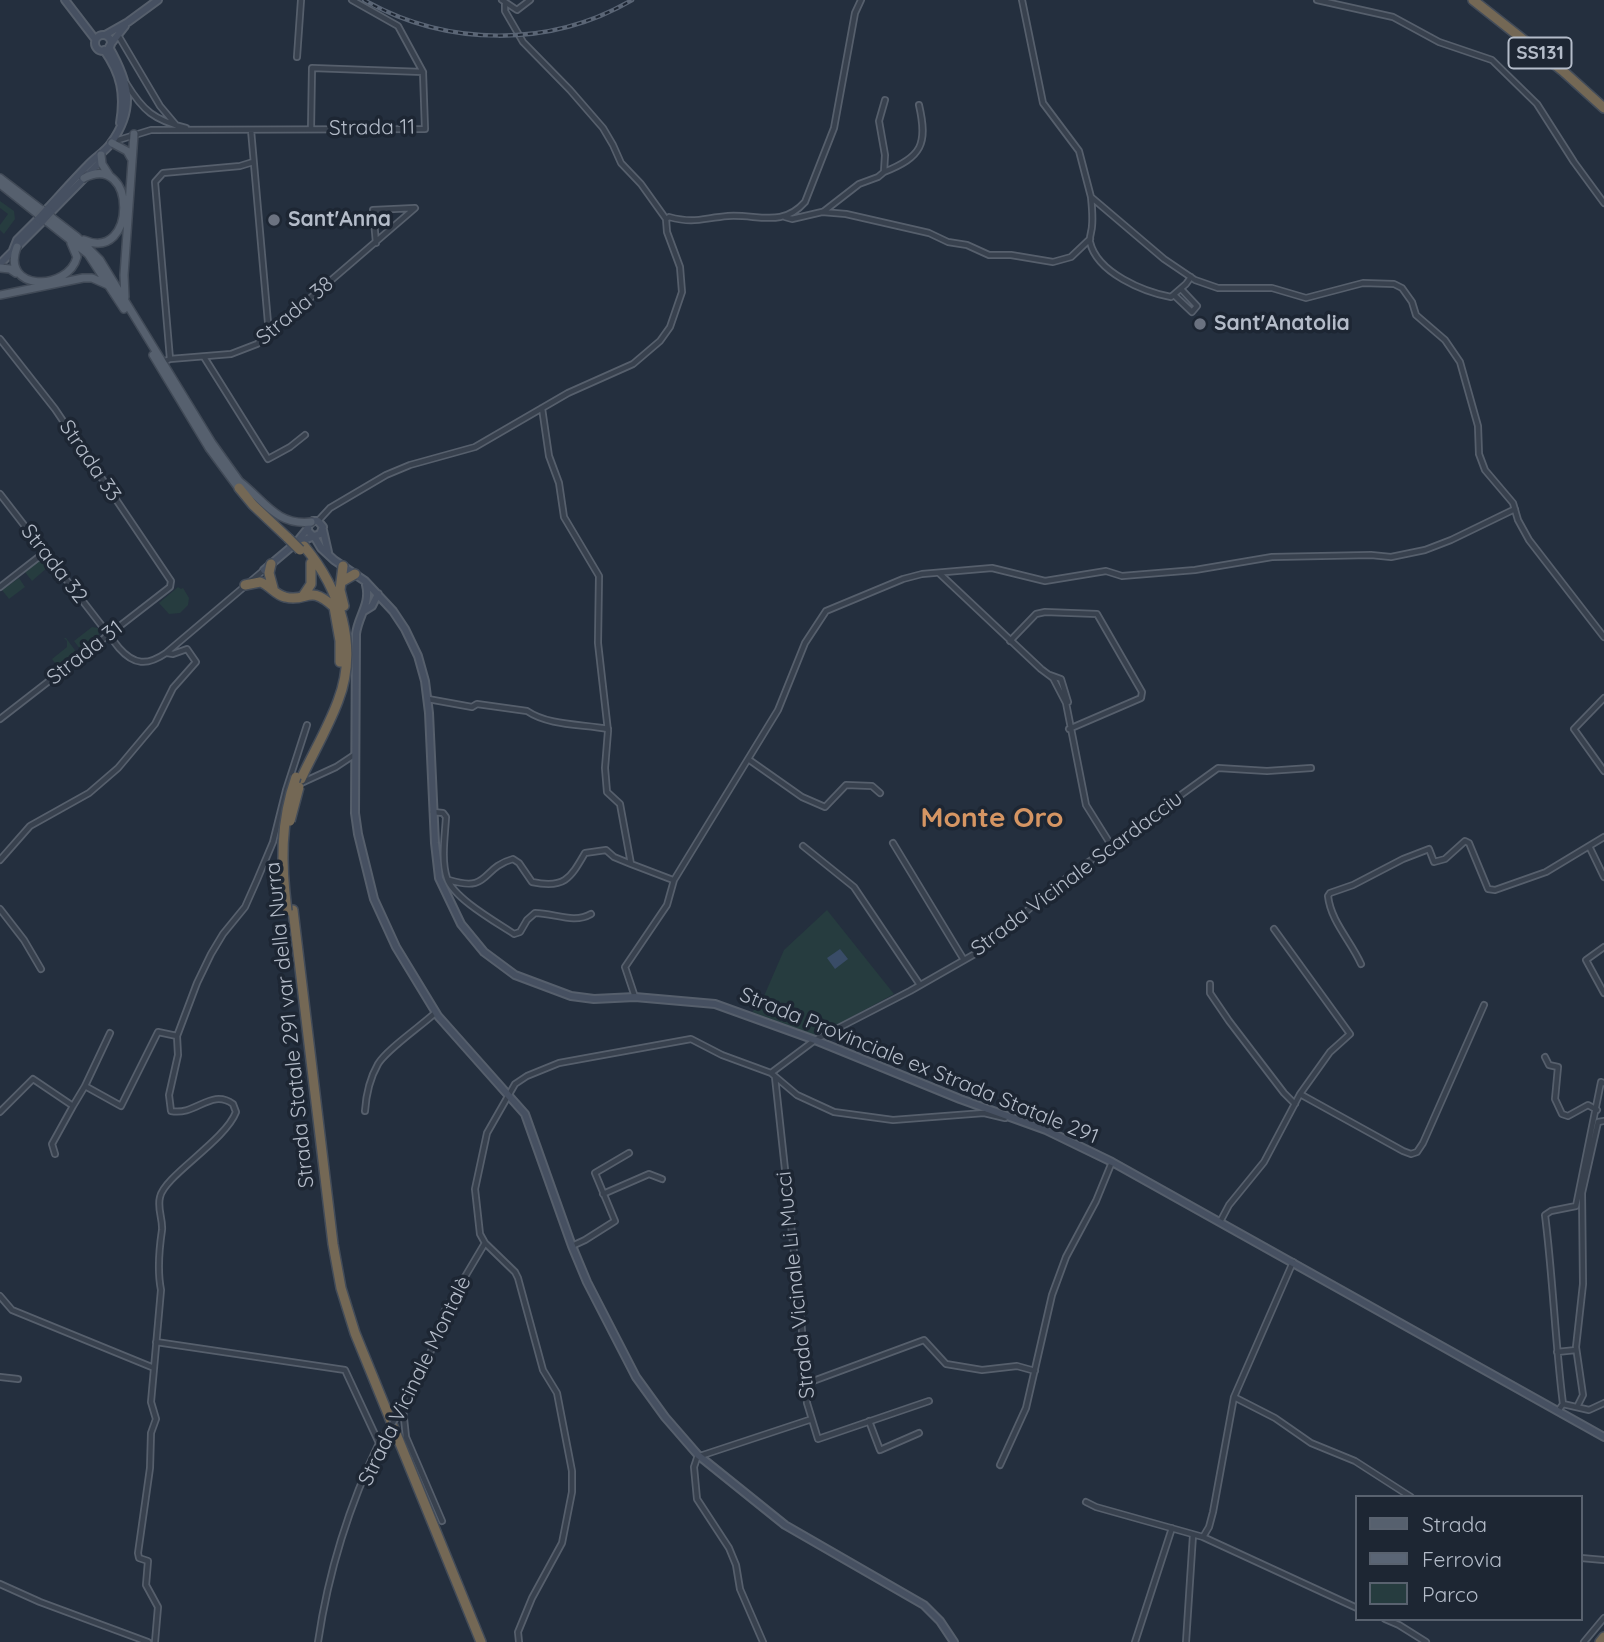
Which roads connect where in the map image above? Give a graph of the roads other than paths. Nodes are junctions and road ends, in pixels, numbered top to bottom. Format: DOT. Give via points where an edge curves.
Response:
graph roads {
  1 [pos="65,0"];
  2 [pos="158,0"];
  3 [pos="301,0"];
  4 [pos="352,0"];
  5 [pos="530,0"];
  6 [pos="861,0"];
  7 [pos="1022,0"];
  8 [pos="1317,0"];
  9 [pos="1473,0"];
  10 [pos="1482,0"];
  11 [pos="504,2"];
  12 [pos="128,22"];
  13 [pos="100,36"];
  14 [pos="118,36"];
  15 [pos="108,48"];
  16 [pos="297,57"];
  17 [pos="422,72"];
  18 [pos="125,82"];
  19 [pos="885,100"];
  20 [pos="1604,100"];
  21 [pos="919,105"];
  22 [pos="1604,108"];
  23 [pos="176,125"];
  24 [pos="120,128"];
  25 [pos="311,129"];
  26 [pos="194,130"];
  27 [pos="251,130"];
  28 [pos="134,134"];
  29 [pos="112,143"];
  30 [pos="101,155"];
  31 [pos="132,158"];
  32 [pos="253,162"];
  33 [pos="884,172"];
  34 [pos="109,175"];
  35 [pos="0,178"];
  36 [pos="85,178"];
  37 [pos="0,184"];
  38 [pos="1091,197"];
  39 [pos="1604,202"];
  40 [pos="49,211"];
  41 [pos="822,212"];
  42 [pos="785,216"];
  43 [pos="666,219"];
  44 [pos="73,238"];
  45 [pos="1090,239"];
  46 [pos="376,243"];
  47 [pos="15,249"];
  48 [pos="0,266"];
  49 [pos="19,275"];
  50 [pos="1191,277"];
  51 [pos="1181,289"];
  52 [pos="113,290"];
  53 [pos="2,294"];
  54 [pos="1174,295"];
  55 [pos="125,301"];
  56 [pos="269,334"];
  57 [pos="0,339"];
  58 [pos="204,357"];
  59 [pos="166,361"];
  60 [pos="542,408"];
  61 [pos="304,435"];
  62 [pos="240,484"];
  63 [pos="0,494"];
  64 [pos="1515,509"];
  65 [pos="312,524"];
  66 [pos="323,530"];
  67 [pos="313,536"];
  68 [pos="297,542"];
  69 [pos="321,548"];
  70 [pos="45,552"];
  71 [pos="329,554"];
  72 [pos="311,563"];
  73 [pos="343,566"];
  74 [pos="267,567"];
  75 [pos="939,573"];
  76 [pos="355,574"];
  77 [pos="341,582"];
  78 [pos="365,582"];
  79 [pos="245,585"];
  80 [pos="0,587"];
  81 [pos="170,587"];
  82 [pos="271,587"];
  83 [pos="378,594"];
  84 [pos="303,596"];
  85 [pos="369,605"];
  86 [pos="334,607"];
  87 [pos="393,611"];
  88 [pos="346,632"];
  89 [pos="109,635"];
  90 [pos="1604,637"];
  91 [pos="1010,641"];
  92 [pos="166,653"];
  93 [pos="1604,698"];
  94 [pos="427,699"];
  95 [pos="0,719"];
  96 [pos="307,725"];
  97 [pos="608,729"];
  98 [pos="1070,729"];
  99 [pos="355,755"];
  100 [pos="748,759"];
  101 [pos="1311,768"];
  102 [pos="1604,771"];
  103 [pos="299,778"];
  104 [pos="286,790"];
  105 [pos="880,793"];
  106 [pos="433,812"];
  107 [pos="1604,837"];
  108 [pos="893,843"];
  109 [pos="1112,844"];
  110 [pos="803,846"];
  111 [pos="1589,846"];
  112 [pos="0,860"];
  113 [pos="631,864"];
  114 [pos="1604,877"];
  115 [pos="447,879"];
  116 [pos="674,880"];
  117 [pos="0,909"];
  118 [pos="591,914"];
  119 [pos="1274,929"];
  120 [pos="1604,947"];
  121 [pos="964,960"];
  122 [pos="1361,964"];
  123 [pos="41,970"];
  124 [pos="1210,984"];
  125 [pos="920,985"];
  126 [pos="1604,993"];
  127 [pos="635,997"];
  128 [pos="1483,1005"];
  129 [pos="435,1013"];
  130 [pos="110,1033"];
  131 [pos="177,1036"];
  132 [pos="815,1040"];
  133 [pos="1545,1057"];
  134 [pos="773,1075"];
  135 [pos="1604,1083"];
  136 [pos="85,1086"];
  137 [pos="1300,1094"];
  138 [pos="508,1096"];
  139 [pos="1295,1104"];
  140 [pos="74,1106"];
  141 [pos="1597,1110"];
  142 [pos="365,1111"];
  143 [pos="0,1112"];
  144 [pos="1604,1121"];
  145 [pos="1023,1122"];
  146 [pos="629,1153"];
  147 [pos="55,1154"];
  148 [pos="1112,1162"];
  149 [pos="662,1179"];
  150 [pos="603,1194"];
  151 [pos="1220,1222"];
  152 [pos="485,1243"];
  153 [pos="572,1246"];
  154 [pos="1293,1262"];
  155 [pos="334,1269"];
  156 [pos="0,1296"];
  157 [pos="156,1342"];
  158 [pos="1576,1350"];
  159 [pos="1557,1352"];
  160 [pos="154,1368"];
  161 [pos="1035,1371"];
  162 [pos="0,1377"];
  163 [pos="18,1379"];
  164 [pos="806,1384"];
  165 [pos="1234,1397"];
  166 [pos="929,1401"];
  167 [pos="1604,1403"];
  168 [pos="1563,1404"];
  169 [pos="1577,1407"];
  170 [pos="401,1410"];
  171 [pos="1558,1411"];
  172 [pos="812,1419"];
  173 [pos="869,1421"];
  174 [pos="919,1433"];
  175 [pos="1604,1437"];
  176 [pos="380,1442"];
  177 [pos="698,1456"];
  178 [pos="1000,1465"];
  179 [pos="1408,1495"];
  180 [pos="1086,1502"];
  181 [pos="442,1521"];
  182 [pos="1172,1528"];
  183 [pos="1193,1535"];
  184 [pos="1203,1537"];
  185 [pos="1583,1558"];
  186 [pos="1604,1560"];
  187 [pos="0,1584"];
  188 [pos="1356,1608"];
  189 [pos="1604,1618"];
  190 [pos="1390,1621"];
  191 [pos="1604,1637"];
  192 [pos="148,1642"];
  193 [pos="155,1642"];
  194 [pos="318,1642"];
  195 [pos="475,1642"];
  196 [pos="481,1642"];
  197 [pos="519,1642"];
  198 [pos="764,1642"];
  199 [pos="954,1642"];
  200 [pos="1135,1642"];
  201 [pos="1186,1642"];
  202 [pos="1426,1642"];
  203 [pos="1584,1642"];
  204 [pos="1600,1642"];
  1 -- 13 [label="street"];
  2 -- 12 [label="street"];
  3 -- 16 [label="street"];
  4 -- 17 [label="street" via="398,26"];
  5 -- 11 [label="street" via="517,10"];
  6 -- 42 [label="street" via="834,128 804,202"];
  7 -- 38 [label="street" via="1043,103 1079,151"];
  8 -- 39 [label="street" via="1393,17 1438,42 1492,60 1537,104"];
  9 -- 22 [label="highway, SS131"];
  10 -- 20 [label="highway, SS131"];
  11 -- 43 [label="street" via="523,42 603,128 621,163"];
  12 -- 13 [label="street"];
  12 -- 14 [label="street"];
  13 -- 15 [label="street" via="110,40"];
  13 -- 15 [label="street" via="96,47"];
  14 -- 15 [label="street"];
  14 -- 23 [label="street"];
  15 -- 18 [label="street"];
  15 -- 24 [label="street" via="121,83"];
  17 -- 25 [label="street, Strada 11" via="425,129"];
  17 -- 25 [label="street" via="312,68"];
  18 -- 23 [label="street, Strada 11" via="143,109"];
  18 -- 24 [label="street" via="128,106"];
  19 -- 33 [label="street" via="879,121"];
  21 -- 33 [label="street" via="922,147"];
  23 -- 26 [label="street, Strada 11"];
  24 -- 28 [label="street, Strada 11"];
  24 -- 29 [label="street"];
  25 -- 27 [label="street, Strada 11"];
  26 -- 27 [label="street, Strada 11"];
  26 -- 28 [label="street, Strada 11"];
  27 -- 32 [label="street"];
  28 -- 29 [label="street, Strada 11"];
  28 -- 31 [label="main road"];
  29 -- 30 [label="street"];
  29 -- 31 [label="main road"];
  30 -- 34 [label="main road"];
  30 -- 36 [label="street"];
  30 -- 40 [label="street" via="85,167"];
  31 -- 55 [label="main road"];
  32 -- 56 [label="street"];
  32 -- 59 [label="street" via="163,173 155,182"];
  33 -- 41 [label="street"];
  34 -- 36 [label="main road" via="94,173"];
  34 -- 44 [label="main road" via="123,194 118,232 104,244"];
  35 -- 44 [label="main road, Strada Statale 291 var della Nurra"];
  36 -- 40 [label="street"];
  37 -- 44 [label="main road, Strada Statale 291 var della Nurra"];
  38 -- 45 [label="street"];
  38 -- 50 [label="street"];
  40 -- 47 [label="street, bridge" via="16,240"];
  41 -- 42 [label="street" via="792,219"];
  41 -- 45 [label="street" via="929,233 989,255 1053,262 1071,257"];
  42 -- 43 [label="street" via="691,222"];
  43 -- 60 [label="street" via="682,280 670,327 628,368"];
  44 -- 49 [label="main road" via="77,257 65,276 34,283"];
  44 -- 52 [label="main road, Strada Statale 291 var della Nurra"];
  44 -- 55 [label="main road, Strada Statale 291 var della Nurra" via="100,260"];
  45 -- 54 [label="street" via="1102,261 1130,285 1156,295"];
  46 -- 46 [label="street, Strada 38" via="396,226 415,208 373,210"];
  46 -- 56 [label="street, Strada 38"];
  47 -- 48 [label="street"];
  47 -- 49 [label="main road"];
  48 -- 49 [label="main road"];
  50 -- 51 [label="street"];
  50 -- 64 [label="street" via="1218,288 1272,288 1306,298 1363,284 1402,288 1416,315 1445,340 1460,362 1478,426 1481,461"];
  51 -- 54 [label="street"];
  51 -- 54 [label="street" via="1197,306 1192,312"];
  52 -- 53 [label="main road" via="92,278"];
  52 -- 62 [label="main road, Strada Statale 291 var della Nurra" via="209,448"];
  55 -- 59 [label="main road, Strada Statale 291 var della Nurra"];
  56 -- 58 [label="street, Strada 38" via="243,351"];
  57 -- 81 [label="street, Strada 33" via="72,433 171,581"];
  58 -- 59 [label="street, Strada 38"];
  58 -- 61 [label="street" via="268,459"];
  59 -- 62 [label="main road, Strada Statale 291 var della Nurra"];
  60 -- 65 [label="street" via="475,447 386,475"];
  60 -- 97 [label="street" via="565,517 599,576 598,643"];
  62 -- 65 [label="main road" via="280,518"];
  62 -- 68 [label="highway, Strada Statale 291 var della Nurra" via="258,510"];
  63 -- 70 [label="street, Strada 32"];
  64 -- 75 [label="street" via="1451,540 1391,557 1272,557 1195,570 1122,576 1106,571 1045,581 992,568"];
  64 -- 90 [label="street" via="1529,540"];
  65 -- 66 [label="street" via="322,525"];
  65 -- 67 [label="street, Strada Provinciale ex Strada Statale 291"];
  65 -- 68 [label="street"];
  66 -- 67 [label="street"];
  66 -- 71 [label="street"];
  67 -- 68 [label="street"];
  67 -- 69 [label="street, Strada Provinciale ex Strada Statale 291"];
  68 -- 69 [label="street"];
  68 -- 72 [label="highway, Strada Statale 291 var della Nurra"];
  68 -- 74 [label="street"];
  68 -- 88 [label="highway, Strada Statale 291 var della Nurra" via="332,585"];
  69 -- 71 [label="street, Strada Provinciale ex Strada Statale 291"];
  70 -- 80 [label="street"];
  70 -- 89 [label="street, Strada 32"];
  71 -- 73 [label="street, Strada Provinciale ex Strada Statale 291"];
  72 -- 84 [label="highway" via="311,584"];
  72 -- 86 [label="highway, Strada Statale 291 var della Nurra"];
  73 -- 76 [label="street, Strada Provinciale ex Strada Statale 291"];
  73 -- 77 [label="highway"];
  74 -- 79 [label="street"];
  74 -- 82 [label="highway"];
  75 -- 91 [label="street"];
  75 -- 100 [label="street" via="903,579 826,611 805,643 778,710"];
  76 -- 77 [label="highway"];
  76 -- 78 [label="street, Strada Provinciale ex Strada Statale 291"];
  77 -- 88 [label="highway"];
  78 -- 83 [label="street, Strada Provinciale ex Strada Statale 291"];
  78 -- 85 [label="street"];
  79 -- 82 [label="highway" via="260,582"];
  79 -- 92 [label="street"];
  81 -- 89 [label="street, Strada 31"];
  82 -- 84 [label="highway" via="284,597"];
  83 -- 85 [label="street"];
  83 -- 87 [label="street, Strada Provinciale ex Strada Statale 291"];
  84 -- 86 [label="highway" via="318,594"];
  85 -- 87 [label="street"];
  85 -- 99 [label="street" via="356,634"];
  86 -- 103 [label="highway, Strada Statale 291 var della Nurra" via="340,673 332,704"];
  87 -- 94 [label="street, Strada Provinciale ex Strada Statale 291" via="418,656"];
  88 -- 103 [label="highway, Strada Statale 291 var della Nurra" via="340,699"];
  89 -- 92 [label="street, Strada 32" via="135,662 153,661"];
  89 -- 95 [label="street, Strada 31"];
  91 -- 98 [label="street" via="1059,686"];
  91 -- 98 [label="street" via="1036,614 1097,614 1142,692 1141,698"];
  92 -- 112 [label="street" via="187,649 196,662 131,754 99,786 25,830"];
  93 -- 102 [label="street" via="1574,729"];
  94 -- 97 [label="street" via="527,711 558,722"];
  94 -- 106 [label="street, Strada Provinciale ex Strada Statale 291"];
  96 -- 104 [label="street"];
  97 -- 113 [label="street" via="607,792 621,804"];
  98 -- 109 [label="street" via="1086,805"];
  99 -- 104 [label="street"];
  99 -- 129 [label="street" via="358,834 374,899"];
  100 -- 105 [label="street" via="802,797 825,807 846,785 872,786"];
  100 -- 116 [label="street"];
  101 -- 109 [label="street, Strada Vicinale Scardacciu" via="1218,768"];
  103 -- 155 [label="highway, Strada Statale 291 var della Nurra, bridge" via="288,834 290,910"];
  104 -- 131 [label="street" via="272,842 245,907 223,933"];
  106 -- 115 [label="street" via="446,817"];
  106 -- 127 [label="street, Strada Provinciale ex Strada Statale 291" via="439,878 461,924 484,952 515,975 571,996"];
  107 -- 111 [label="street"];
  108 -- 121 [label="street"];
  109 -- 121 [label="street, Strada Vicinale Scardacciu"];
  110 -- 125 [label="street" via="854,887"];
  111 -- 114 [label="street"];
  111 -- 122 [label="street" via="1546,872 1495,890 1488,889 1465,841 1445,859 1434,862 1429,849 1330,893 1334,918"];
  113 -- 115 [label="street" via="606,850 585,853 566,881 557,884 532,882 513,859 477,884"];
  113 -- 116 [label="street"];
  115 -- 118 [label="street" via="469,905 514,934 535,913 573,919"];
  116 -- 127 [label="street" via="667,905 625,967"];
  117 -- 123 [label="street"];
  119 -- 137 [label="street" via="1350,1034 1330,1052"];
  120 -- 126 [label="street" via="1586,960"];
  121 -- 125 [label="street, Strada Vicinale Scardacciu"];
  124 -- 139 [label="street" via="1210,993 1229,1021"];
  125 -- 132 [label="street, Strada Vicinale Scardacciu"];
  127 -- 132 [label="street, Strada Provinciale ex Strada Statale 291" via="715,1004"];
  128 -- 137 [label="street" via="1417,1152 1403,1151"];
  129 -- 138 [label="street"];
  129 -- 142 [label="street" via="377,1065"];
  130 -- 136 [label="street"];
  131 -- 136 [label="street" via="158,1032 121,1105"];
  131 -- 157 [label="street" via="178,1055 169,1095 172,1111 187,1111 216,1098 233,1104 236,1112 160,1195 163,1226"];
  132 -- 134 [label="street, Strada Vicinale Scardacciu"];
  132 -- 145 [label="street, Strada Provinciale ex Strada Statale 291"];
  133 -- 141 [label="street" via="1549,1065 1558,1067 1555,1099 1562,1114 1568,1116 1588,1105"];
  134 -- 138 [label="street" via="691,1039 559,1063 514,1084"];
  134 -- 145 [label="street" via="797,1095 834,1112 893,1120 984,1113"];
  134 -- 164 [label="street, Strada Vicinale Li Mucci"];
  135 -- 141 [label="street"];
  136 -- 140 [label="street"];
  137 -- 139 [label="street"];
  138 -- 152 [label="street" via="487,1133 475,1189"];
  138 -- 153 [label="street" via="529,1123"];
  139 -- 151 [label="street" via="1264,1161"];
  140 -- 143 [label="street" via="33,1079"];
  140 -- 147 [label="street" via="52,1144"];
  141 -- 159 [label="street" via="1576,1206 1545,1215"];
  144 -- 158 [label="street" via="1598,1122 1582,1193 1583,1284"];
  145 -- 148 [label="street, Strada Provinciale ex Strada Statale 291"];
  146 -- 150 [label="street" via="596,1172"];
  148 -- 151 [label="street, Strada Provinciale ex Strada Statale 291"];
  148 -- 161 [label="street" via="1052,1294"];
  149 -- 150 [label="street" via="649,1174"];
  150 -- 153 [label="street" via="615,1221"];
  151 -- 154 [label="street, Strada Provinciale ex Strada Statale 291"];
  152 -- 170 [label="street, Strada Vicinale Montalè" via="444,1312 435,1343"];
  152 -- 197 [label="street" via="518,1278 543,1370 557,1393 572,1471 562,1543 532,1598 518,1632"];
  153 -- 177 [label="street" via="636,1377"];
  154 -- 165 [label="street"];
  154 -- 171 [label="street, Strada Provinciale ex Strada Statale 291"];
  155 -- 195 [label="highway, Strada Statale 291 var della Nurra" via="349,1331"];
  155 -- 196 [label="highway, Strada Statale 291 var della Nurra" via="355,1332"];
  156 -- 160 [label="street" via="12,1310"];
  157 -- 160 [label="street"];
  157 -- 176 [label="street" via="345,1370"];
  158 -- 159 [label="street"];
  158 -- 169 [label="street" via="1583,1395"];
  159 -- 168 [label="street"];
  160 -- 193 [label="street" via="151,1402 156,1419 138,1553 148,1562 146,1585 158,1606"];
  161 -- 164 [label="street" via="1017,1366 982,1370 946,1364 924,1340"];
  161 -- 178 [label="street" via="1026,1408"];
  162 -- 163 [label="street"];
  164 -- 172 [label="street, Strada Vicinale Li Mucci"];
  165 -- 179 [label="street" via="1311,1443 1355,1461"];
  165 -- 184 [label="street" via="1213,1512"];
  166 -- 173 [label="street, Strada Vicinale Li Mucci"];
  167 -- 169 [label="street" via="1589,1410"];
  168 -- 169 [label="street"];
  168 -- 171 [label="street"];
  170 -- 176 [label="street, Strada Vicinale Montalè, bridge"];
  170 -- 181 [label="street" via="406,1437"];
  171 -- 175 [label="street, Strada Provinciale ex Strada Statale 291"];
  172 -- 173 [label="street, Strada Vicinale Li Mucci" via="818,1439"];
  172 -- 177 [label="street"];
  173 -- 174 [label="street" via="880,1450"];
  176 -- 194 [label="street, Strada Vicinale Montalè" via="344,1534"];
  177 -- 198 [label="street" via="694,1467 697,1499 729,1548 740,1589"];
  177 -- 199 [label="street" via="785,1525 924,1605"];
  180 -- 182 [label="street"];
  182 -- 183 [label="street"];
  182 -- 200 [label="street"];
  183 -- 184 [label="street"];
  183 -- 201 [label="street"];
  184 -- 188 [label="street"];
  185 -- 186 [label="street"];
  187 -- 192 [label="street"];
  189 -- 203 [label="street"];
  190 -- 202 [label="street"];
  191 -- 204 [label="highway"];
}
